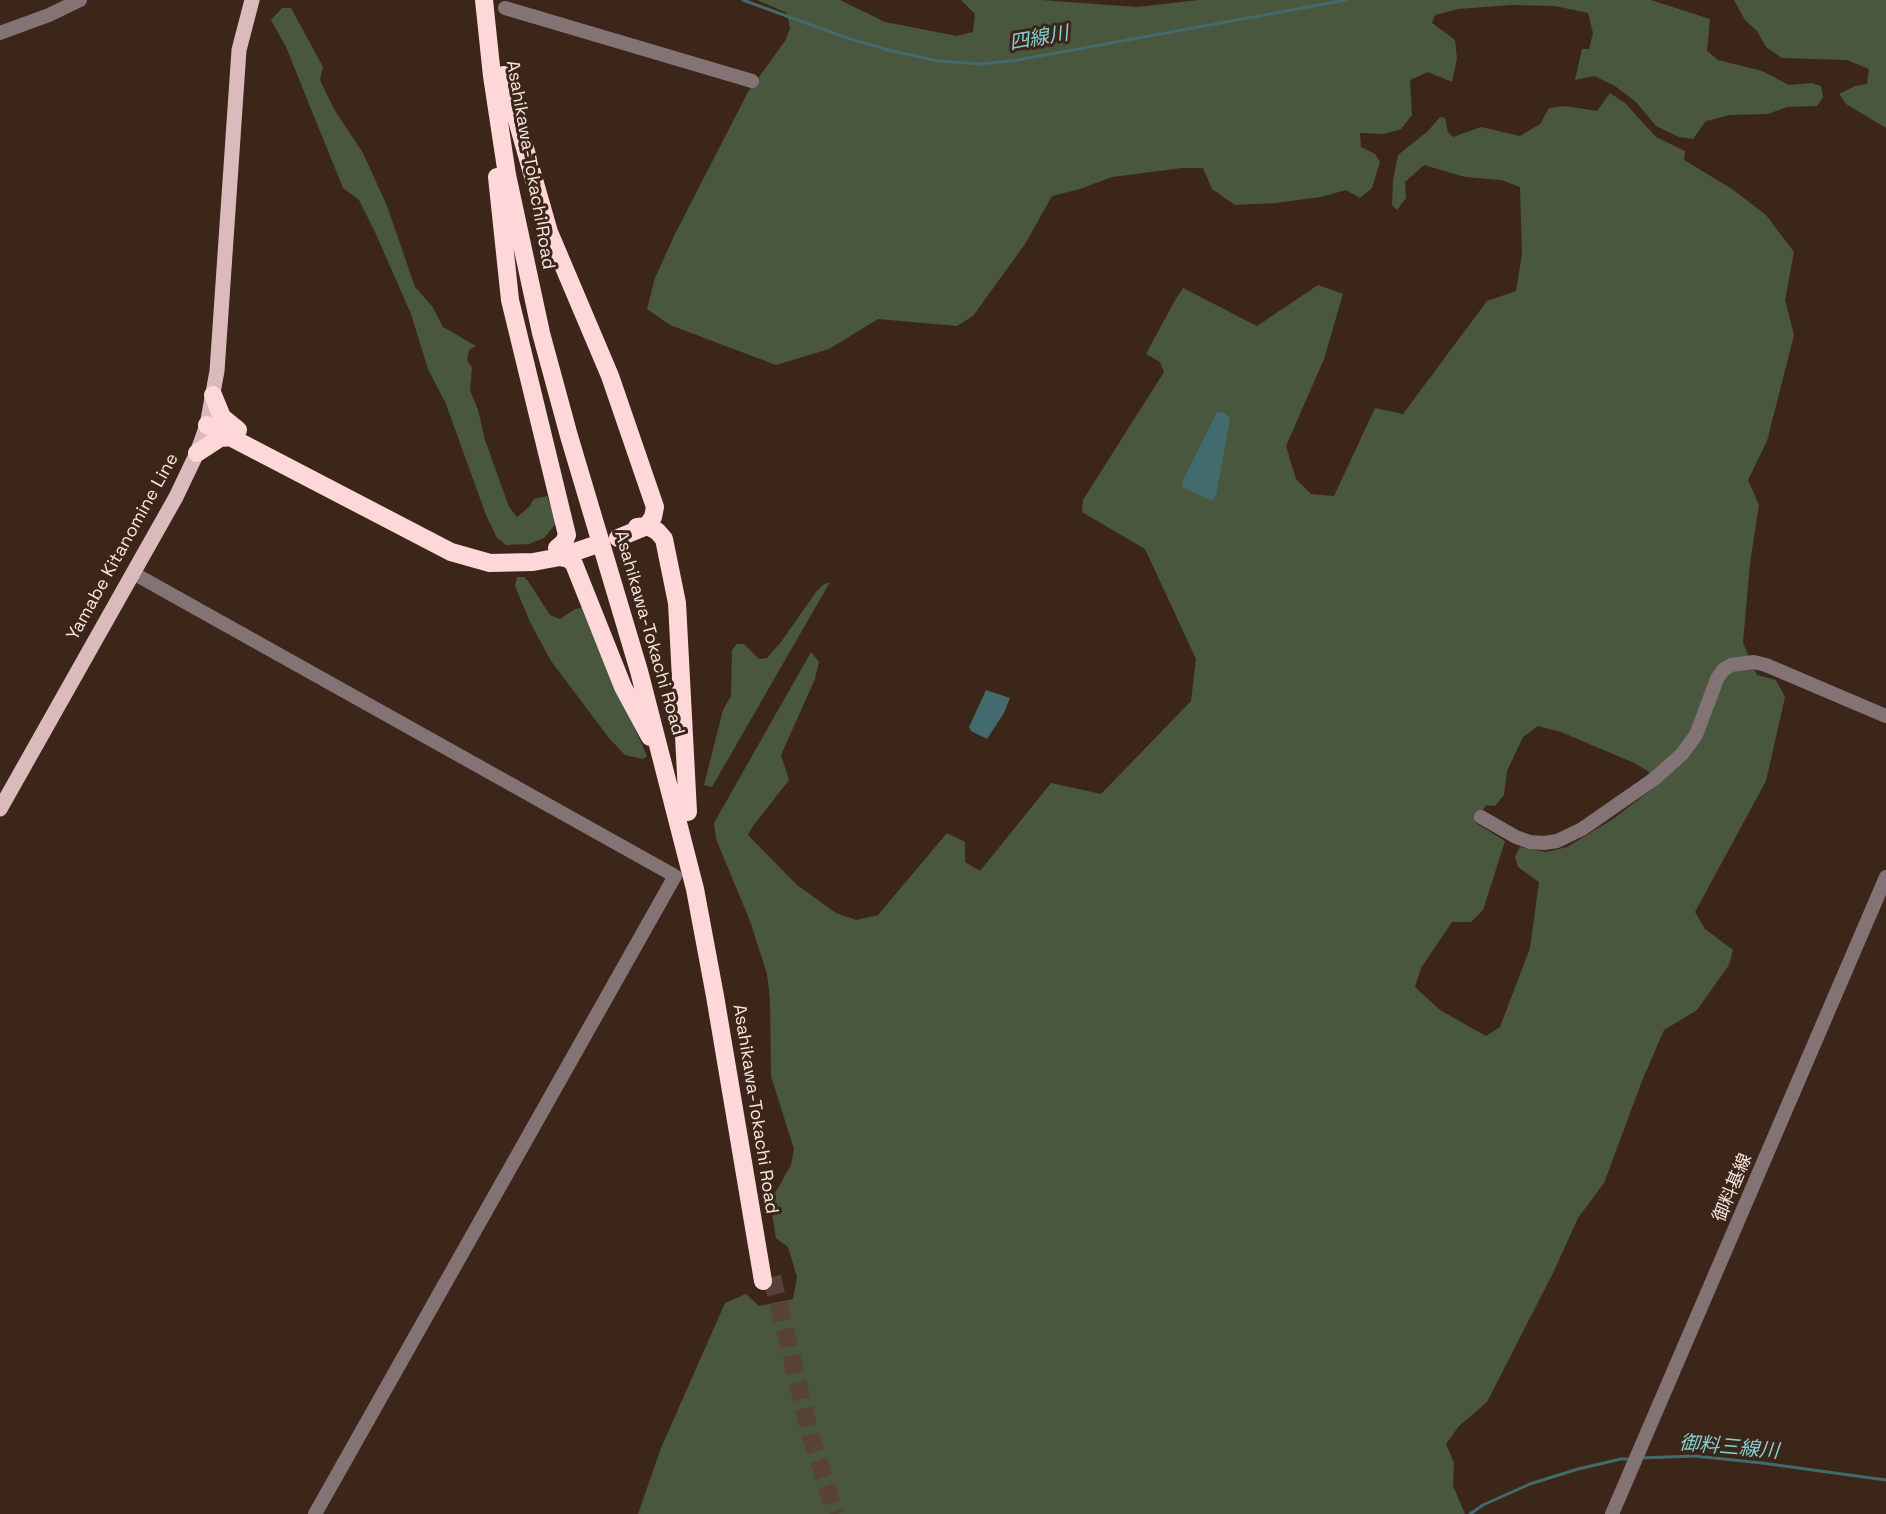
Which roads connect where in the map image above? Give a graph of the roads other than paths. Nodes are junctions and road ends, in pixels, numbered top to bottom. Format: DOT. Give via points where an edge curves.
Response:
graph roads {
  1 [pos="80,0"];
  2 [pos="252,0"];
  3 [pos="484,0"];
  4 [pos="500,4"];
  5 [pos="0,33"];
  6 [pos="498,75"];
  7 [pos="752,81"];
  8 [pos="213,395"];
  9 [pos="208,421"];
  10 [pos="236,434"];
  11 [pos="197,453"];
  12 [pos="648,526"];
  13 [pos="616,534"];
  14 [pos="591,542"];
  15 [pos="559,553"];
  16 [pos="133,573"];
  17 [pos="1886,716"];
  18 [pos="664,762"];
  19 [pos="0,809"];
  20 [pos="688,812"];
  21 [pos="1481,817"];
  22 [pos="1886,877"];
  23 [pos="315,1514"];
  24 [pos="1612,1514"];
  1 -- 5 [label="street"];
  2 -- 8 [label="main road, Yamabe Kitanomine Line" via="239,50"];
  3 -- 6 [label="highway, Asahikawa-Tokachi Road"];
  4 -- 6 [label="highway, Asahikawa-Tokachi Road"];
  4 -- 7 [label="street"];
  6 -- 12 [label="highway" via="549,232 610,376 650,489 655,507"];
  6 -- 15 [label="highway" via="498,185 510,300 567,535"];
  6 -- 18 [label="highway, Asahikawa-Tokachi Road" via="507,175 541,333"];
  6 -- 20 [label="highway, Asahikawa-Tokachi Road" via="551,331"];
  8 -- 9 [label="main road, Yamabe Kitanomine Line"];
  8 -- 10 [label="highway" via="222,417"];
  9 -- 10 [label="highway"];
  9 -- 11 [label="main road, Yamabe Kitanomine Line"];
  10 -- 11 [label="highway" via="220,438"];
  10 -- 15 [label="highway" via="451,552 490,563 532,562"];
  11 -- 16 [label="main road, Yamabe Kitanomine Line"];
  12 -- 13 [label="highway"];
  12 -- 20 [label="highway" via="664,539 677,603"];
  14 -- 15 [label="highway"];
  15 -- 18 [label="highway" via="574,564 623,687"];
  16 -- 19 [label="main road, Yamabe Kitanomine Line"];
  16 -- 23 [label="street" via="675,876"];
  17 -- 21 [label="street" via="1766,665 1731,665 1717,679 1696,735 1682,754 1654,779 1582,828 1557,841 1530,842"];
  18 -- 20 [label="highway, Asahikawa-Tokachi Road" via="697,899 767,1279 723,985"];
  22 -- 24 [label="street, 御料基線"];
}
